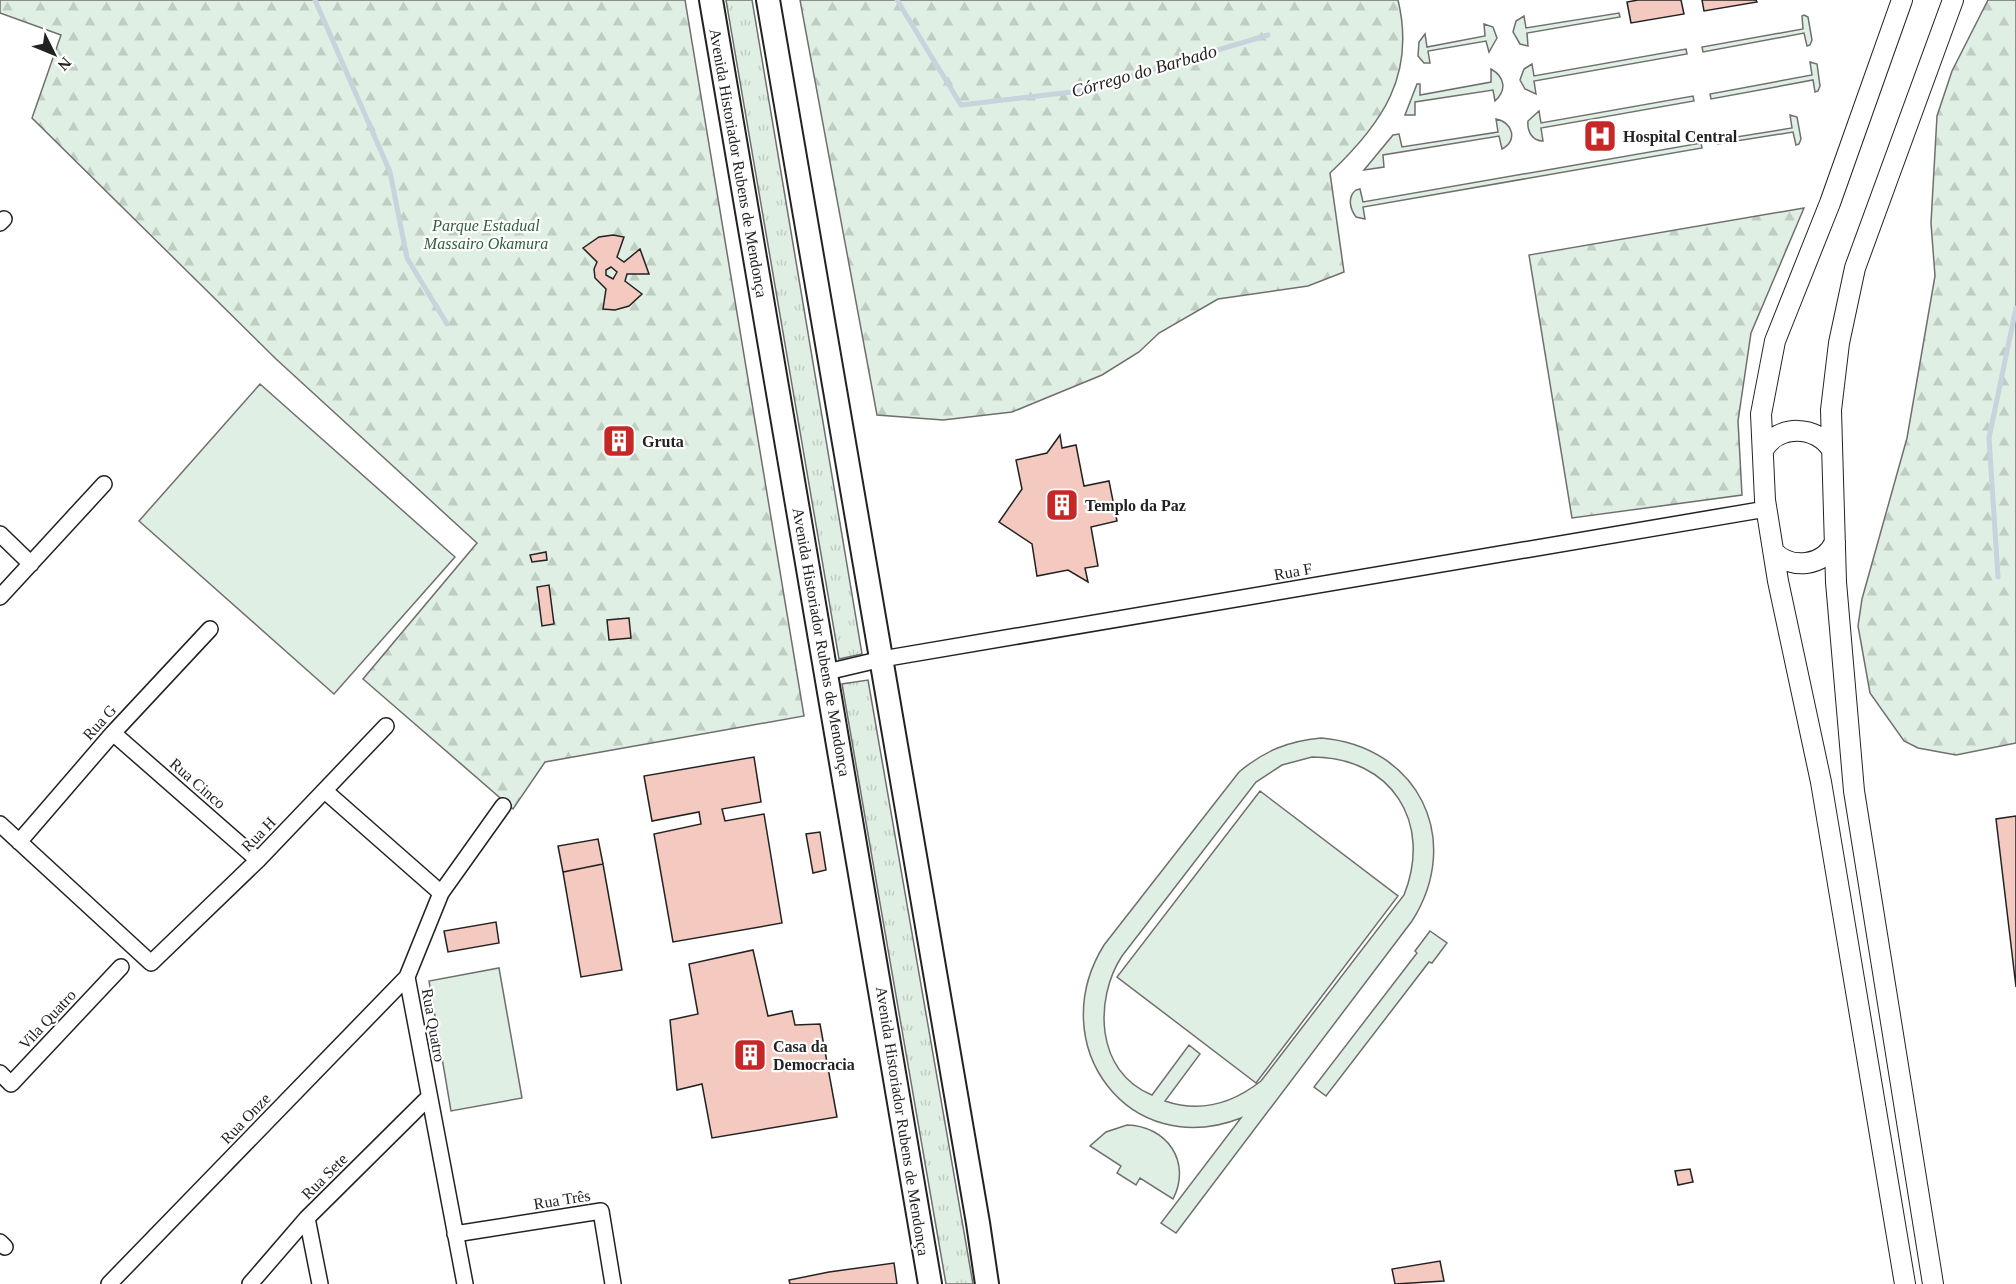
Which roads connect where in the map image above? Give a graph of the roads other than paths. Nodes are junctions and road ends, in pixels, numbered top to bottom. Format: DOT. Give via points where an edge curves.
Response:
graph roads {
  1 [pos="711,0"];
  2 [pos="768,0"];
  3 [pos="1902,0"];
  4 [pos="1953,0"];
  5 [pos="1763,450"];
  6 [pos="1832,450"];
  7 [pos="104,484"];
  8 [pos="1766,509"];
  9 [pos="0,534"];
  10 [pos="1835,542"];
  11 [pos="1773,551"];
  12 [pos="31,564"];
  13 [pos="0,597"];
  14 [pos="210,629"];
  15 [pos="882,659"];
  16 [pos="827,672"];
  17 [pos="386,726"];
  18 [pos="113,733"];
  19 [pos="325,791"];
  20 [pos="503,806"];
  21 [pos="0,824"];
  22 [pos="19,842"];
  23 [pos="258,860"];
  24 [pos="441,893"];
  25 [pos="121,967"];
  26 [pos="407,977"];
  27 [pos="0,1073"];
  28 [pos="428,1098"];
  29 [pos="307,1218"];
  30 [pos="455,1234"];
  31 [pos="109,1284"];
  32 [pos="250,1284"];
  33 [pos="320,1284"];
  34 [pos="465,1284"];
  35 [pos="613,1284"];
  36 [pos="930,1284"];
  37 [pos="987,1284"];
  38 [pos="1905,1284"];
  39 [pos="1933,1284"];
  1 -- 16 [label="main road, Avenida Historiador Rubens de Mendonça"];
  2 -- 15 [label="main road"];
  3 -- 5 [label="street" via="1830,203 1775,341 1761,414"];
  4 -- 6 [label="street" via="1856,268 1834,376"];
  5 -- 6 [label="street" via="1776,436 1804,431 1817,435"];
  5 -- 8 [label="street"];
  6 -- 10 [label="street"];
  7 -- 12 [label="street"];
  8 -- 11 [label="street"];
  8 -- 15 [label="street, Rua F"];
  9 -- 12 [label="street"];
  10 -- 11 [label="street" via="1824,556 1799,564 1786,561"];
  10 -- 39 [label="street" via="1855,799"];
  11 -- 38 [label="street" via="1821,782"];
  12 -- 13 [label="street"];
  14 -- 18 [label="street, Rua G"];
  15 -- 16 [label="street, Rua F"];
  15 -- 37 [label="main road"];
  16 -- 36 [label="main road, Avenida Historiador Rubens de Mendonça"];
  17 -- 19 [label="street, Rua H"];
  18 -- 22 [label="street, Rua G"];
  18 -- 23 [label="street, Rua Cinco"];
  19 -- 23 [label="street, Rua H"];
  19 -- 24 [label="street"];
  20 -- 24 [label="street, Rua Quatro"];
  21 -- 22 [label="street"];
  22 -- 23 [label="street, Rua H" via="152,963"];
  24 -- 26 [label="street, Rua Quatro"];
  25 -- 27 [label="street, Vila Quatro" via="11,1084"];
  26 -- 28 [label="street, Rua Quatro"];
  26 -- 31 [label="street, Rua Onze"];
  28 -- 29 [label="street, Rua Sete"];
  28 -- 30 [label="street, Rua Quatro"];
  29 -- 32 [label="street, Rua Sete"];
  29 -- 33 [label="street"];
  30 -- 34 [label="street, Rua Quatro"];
  30 -- 35 [label="street, Rua Três" via="602,1211"];
}
